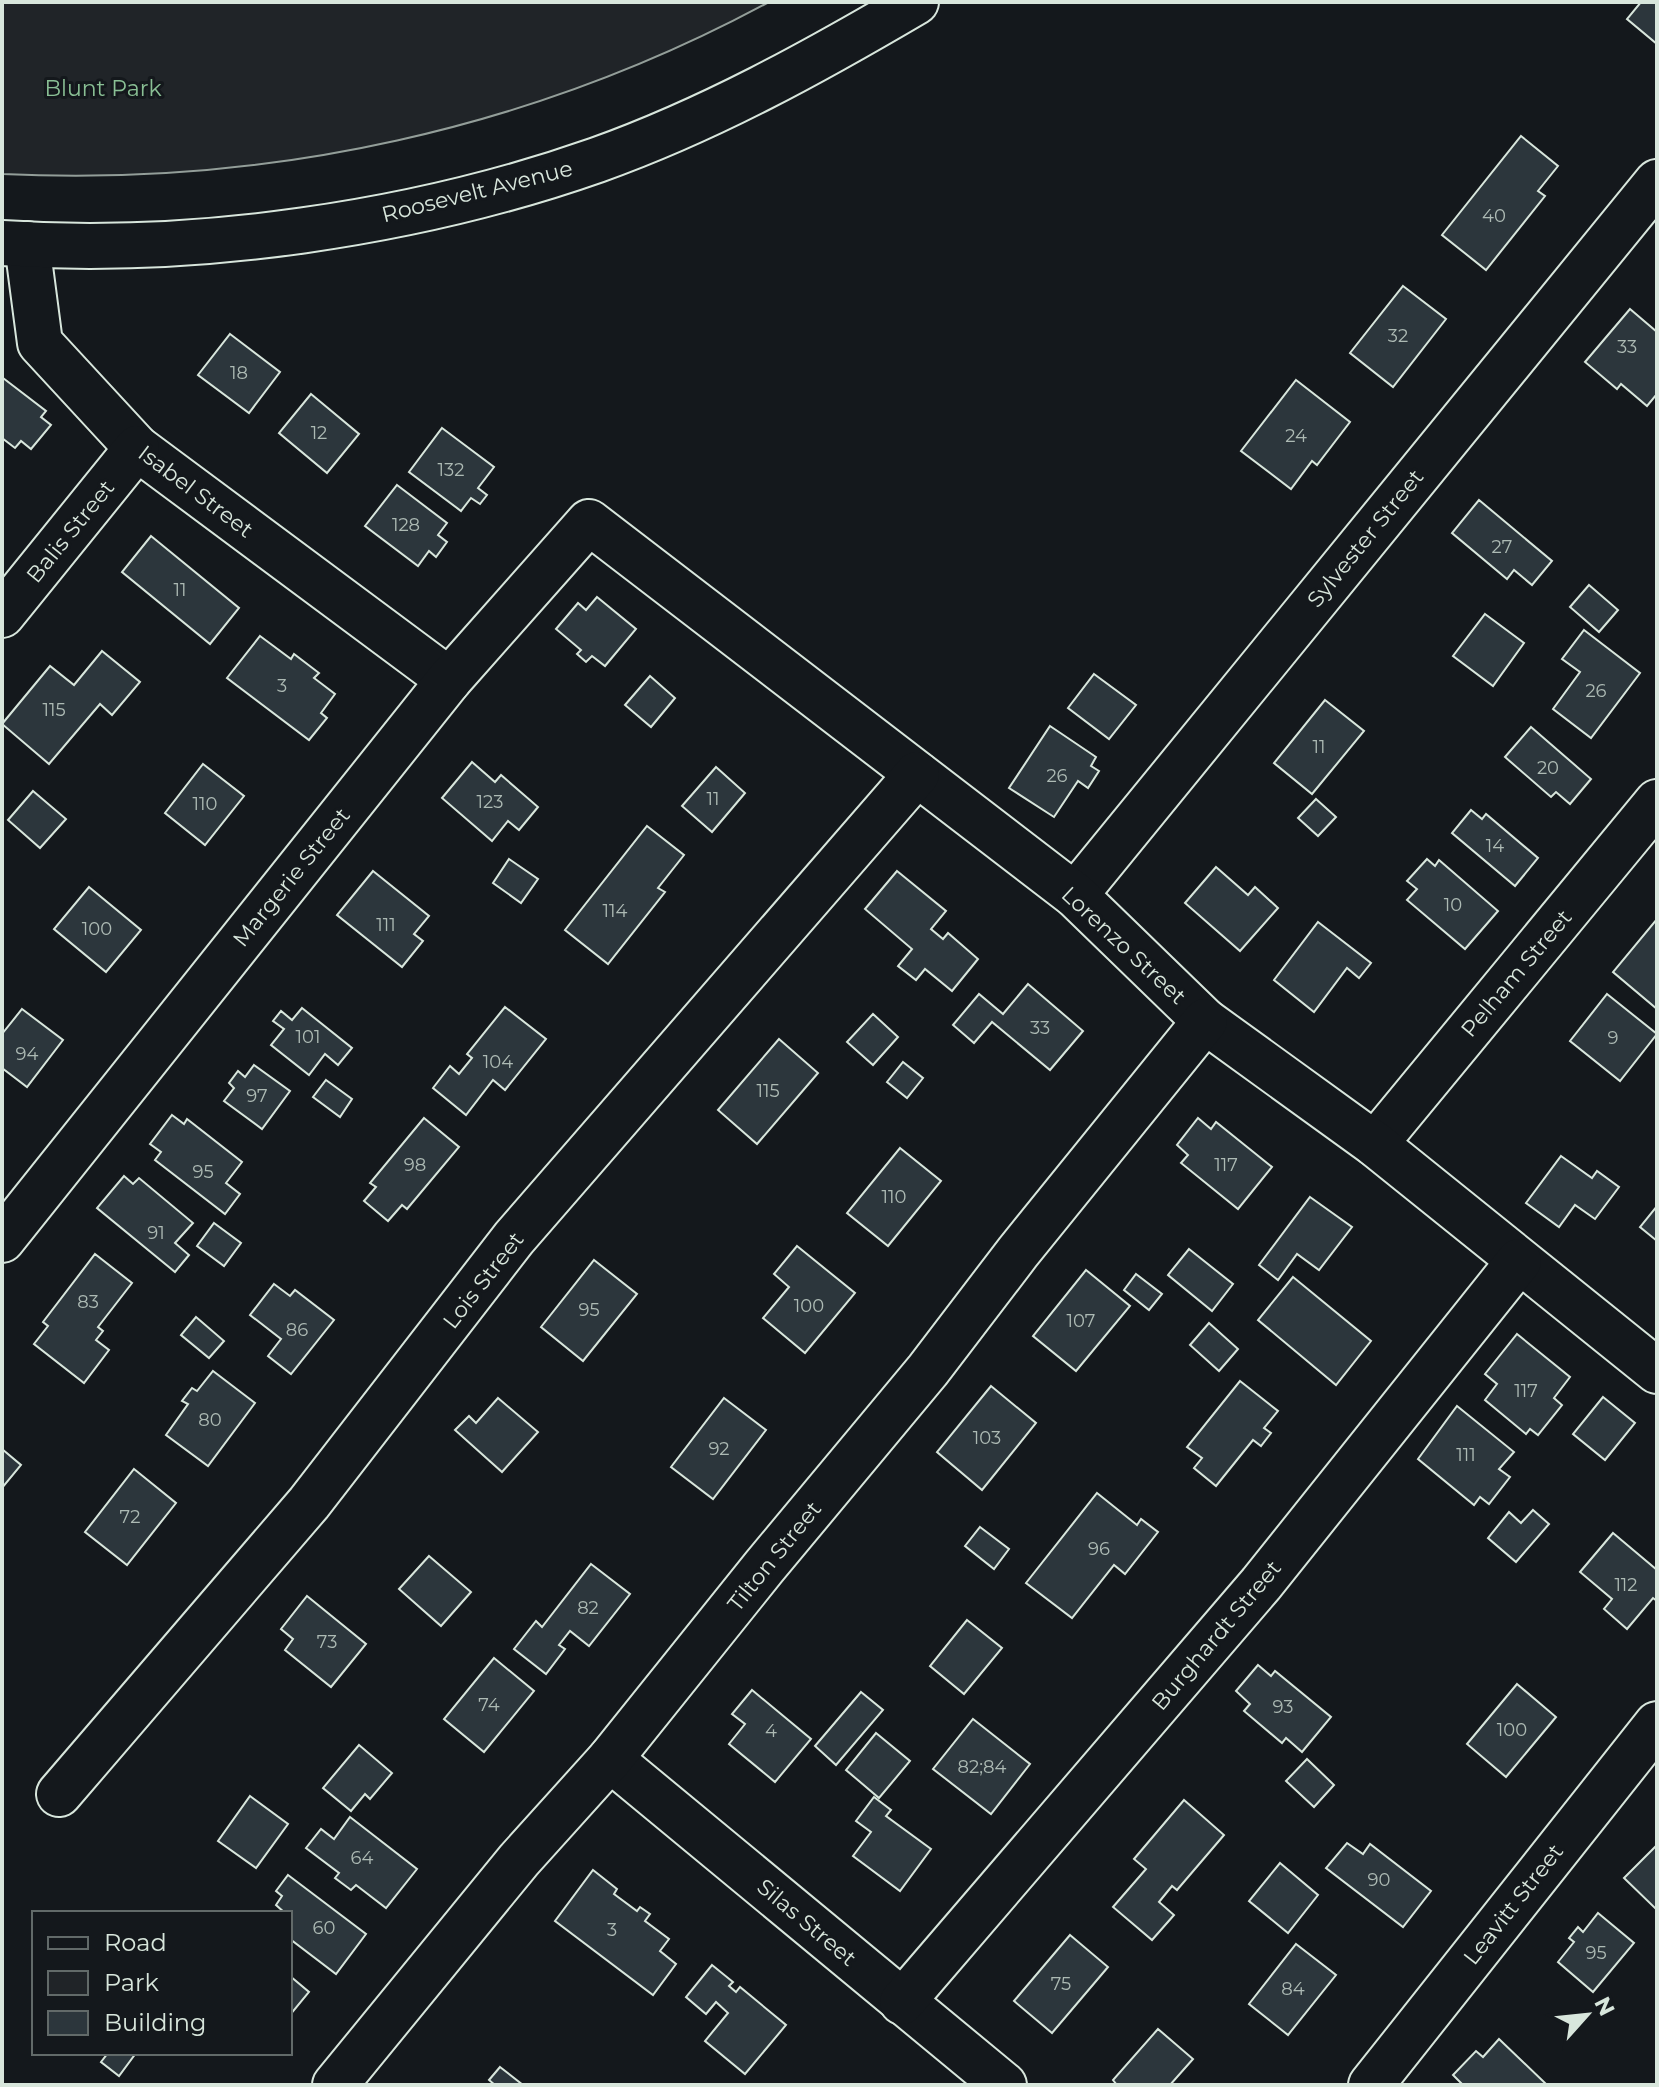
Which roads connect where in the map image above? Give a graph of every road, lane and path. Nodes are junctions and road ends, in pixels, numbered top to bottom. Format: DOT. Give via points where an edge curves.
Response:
graph roads {
  1 [pos="916,2"];
  2 [pos="1657,182"];
  3 [pos="14,244"];
  4 [pos="137,448"];
  5 [pos="589,522"];
  6 [pos="2,615"];
  7 [pos="449,680"];
  8 [pos="917,774"];
  9 [pos="1657,802"];
  10 [pos="1075,895"];
  11 [pos="1205,1021"];
  12 [pos="1375,1144"];
  13 [pos="2,1240"];
  14 [pos="1519,1261"];
  15 [pos="1657,1371"];
  16 [pos="1657,1724"];
  17 [pos="610,1759"];
  18 [pos="59,1794"];
  19 [pos="902,2002"];
  20 [pos="335,2085"];
  21 [pos="1004,2085"];
  22 [pos="1371,2085"];
  1 -- 3 [label="street, Roosevelt Avenue" via="716,111 539,179 400,213 256,235 107,245"];
  2 -- 10 [label="street, Sylvester Street"];
  3 -- 4 [label="street, Isabel Street" via="40,343"];
  4 -- 6 [label="street, Balis Street"];
  4 -- 7 [label="street, Isabel Street"];
  5 -- 7 [label="street, Margerie Street"];
  5 -- 8 [label="street, Lorenzo Street"];
  7 -- 13 [label="street, Margerie Street"];
  8 -- 10 [label="street, Lorenzo Street"];
  8 -- 18 [label="street, Lois Street" via="514,1238 309,1503"];
  9 -- 12 [label="street, Pelham Street"];
  10 -- 11 [label="street, Lorenzo Street"];
  11 -- 12 [label="street, Lorenzo Street"];
  11 -- 17 [label="street, Tilton Street"];
  12 -- 14 [label="street, Lorenzo Street"];
  14 -- 15 [label="street, Lorenzo Street"];
  14 -- 19 [label="street, Burghardt Street" via="1261,1584"];
  16 -- 22 [label="street, Leavitt Street"];
  17 -- 19 [label="street, Silas Street"];
  17 -- 20 [label="street, Tilton Street" via="519,1860"];
  19 -- 21 [label="street, Silas Street"];
}
